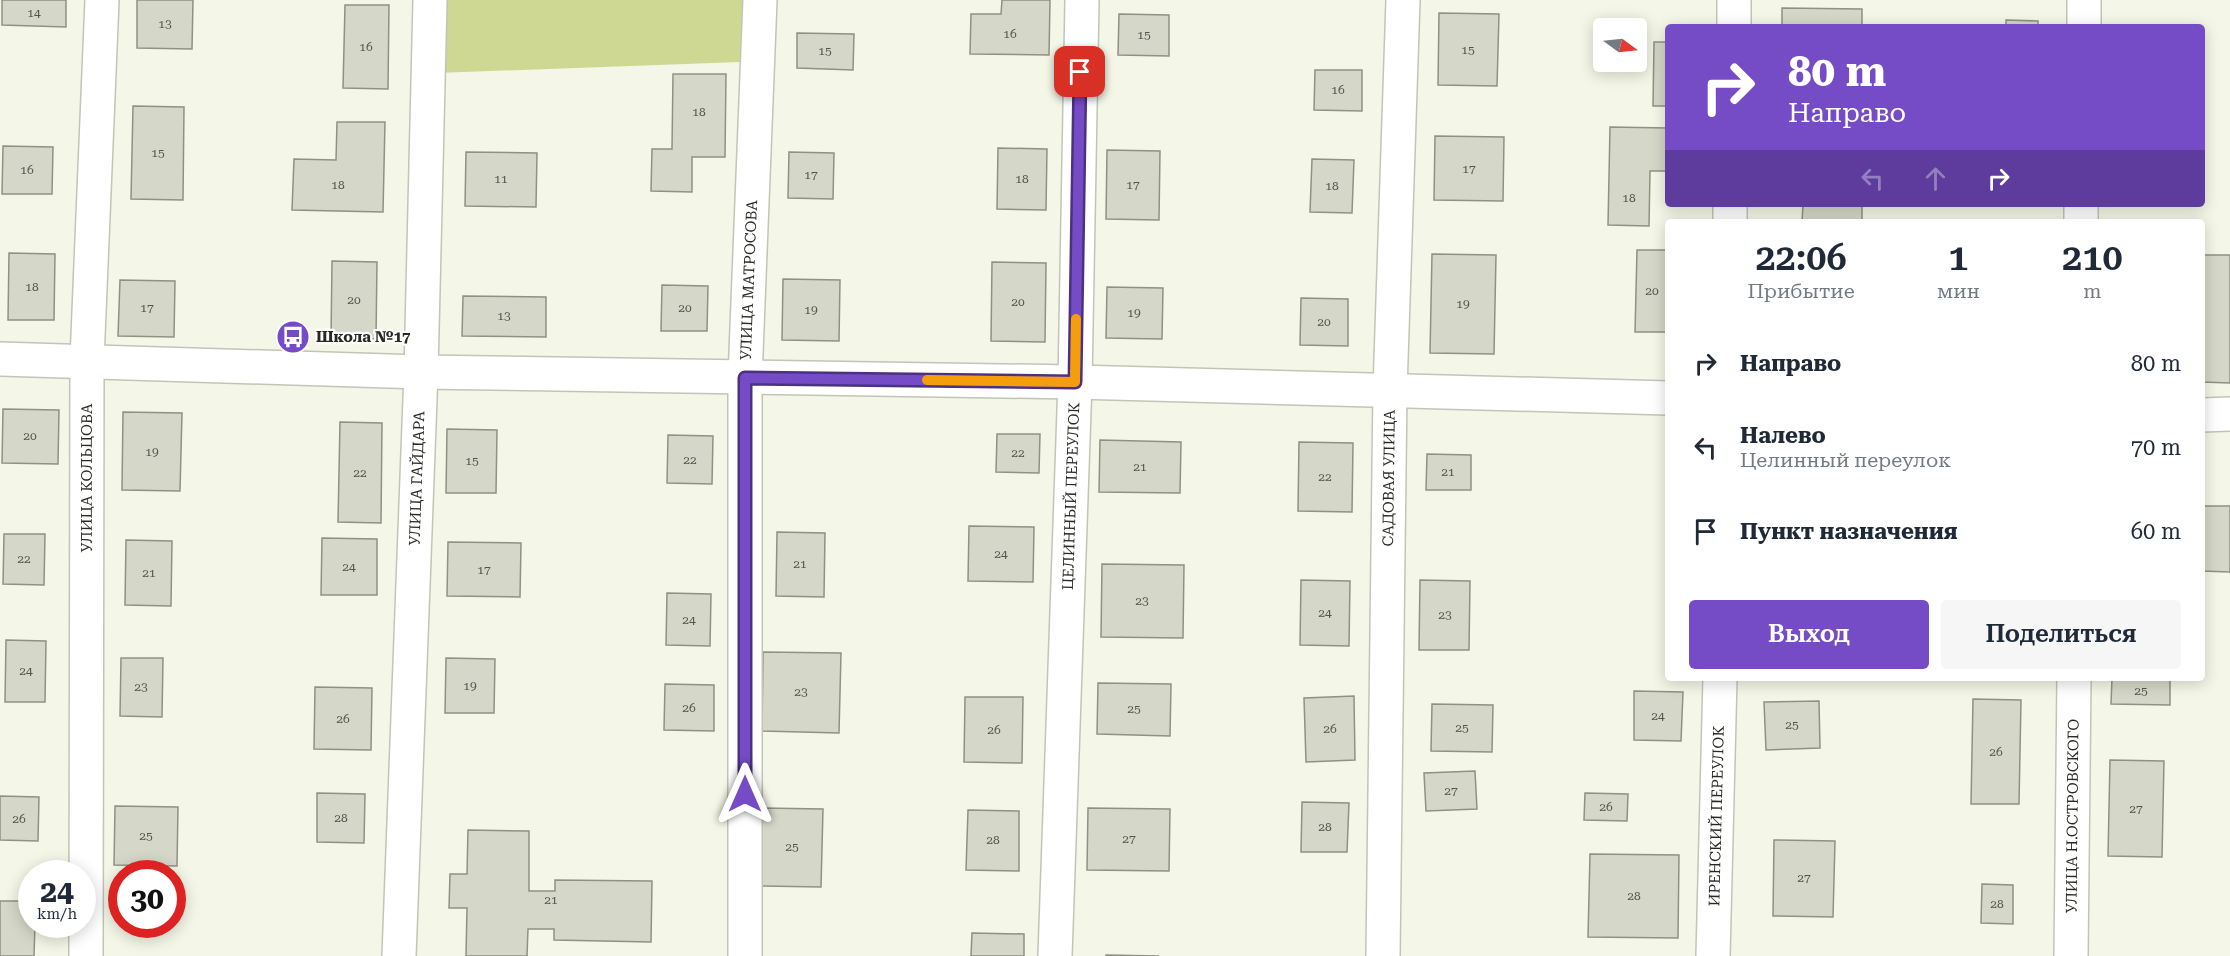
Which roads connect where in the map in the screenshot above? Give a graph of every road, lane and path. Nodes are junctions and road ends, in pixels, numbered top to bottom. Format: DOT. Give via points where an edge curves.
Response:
graph roads {
  1 [pos="102,0"];
  2 [pos="430,0"];
  3 [pos="760,0"];
  4 [pos="1082,0"];
  5 [pos="1403,0"];
  6 [pos="1734,0"];
  7 [pos="2084,0"];
  8 [pos="1734,24"];
  9 [pos="2084,24"];
  10 [pos="0,358"];
  11 [pos="87,360"];
  12 [pos="421,372"];
  13 [pos="745,378"];
  14 [pos="1075,382"];
  15 [pos="1390,390"];
  16 [pos="1665,398"];
  17 [pos="2230,414"];
  18 [pos="2205,415"];
  19 [pos="1719,681"];
  20 [pos="2074,681"];
  21 [pos="86,956"];
  22 [pos="399,956"];
  23 [pos="745,956"];
  24 [pos="1055,956"];
  25 [pos="1383,956"];
  26 [pos="1713,956"];
  27 [pos="2071,956"];
  1 -- 11 [label="street, УЛИЦА КОЛЬЦОВА"];
  2 -- 12 [label="street, УЛИЦА ГАЙДАРА"];
  3 -- 13 [label="street, УЛИЦА МАТРОСОВА"];
  4 -- 14 [label="street, ЦЕЛИННЫЙ ПЕРЕУЛОК"];
  5 -- 15 [label="street, САДОВАЯ УЛИЦА"];
  6 -- 8 [label="street"];
  7 -- 9 [label="street"];
  10 -- 11 [label="street"];
  11 -- 12 [label="street"];
  11 -- 21 [label="street, УЛИЦА КОЛЬЦОВА"];
  12 -- 13 [label="street"];
  12 -- 22 [label="street, УЛИЦА ГАЙДАРА"];
  13 -- 14 [label="street"];
  13 -- 23 [label="street, УЛИЦА МАТРОСОВА"];
  14 -- 15 [label="street"];
  14 -- 24 [label="street, ЦЕЛИННЫЙ ПЕРЕУЛОК"];
  15 -- 16 [label="street"];
  15 -- 25 [label="street, САДОВАЯ УЛИЦА"];
  17 -- 18 [label="street"];
  19 -- 26 [label="street, ИРЕНСКИЙ ПЕРЕУЛОК"];
  20 -- 27 [label="street, УЛИЦА Н.ОСТРОВСКОГО"];
}
